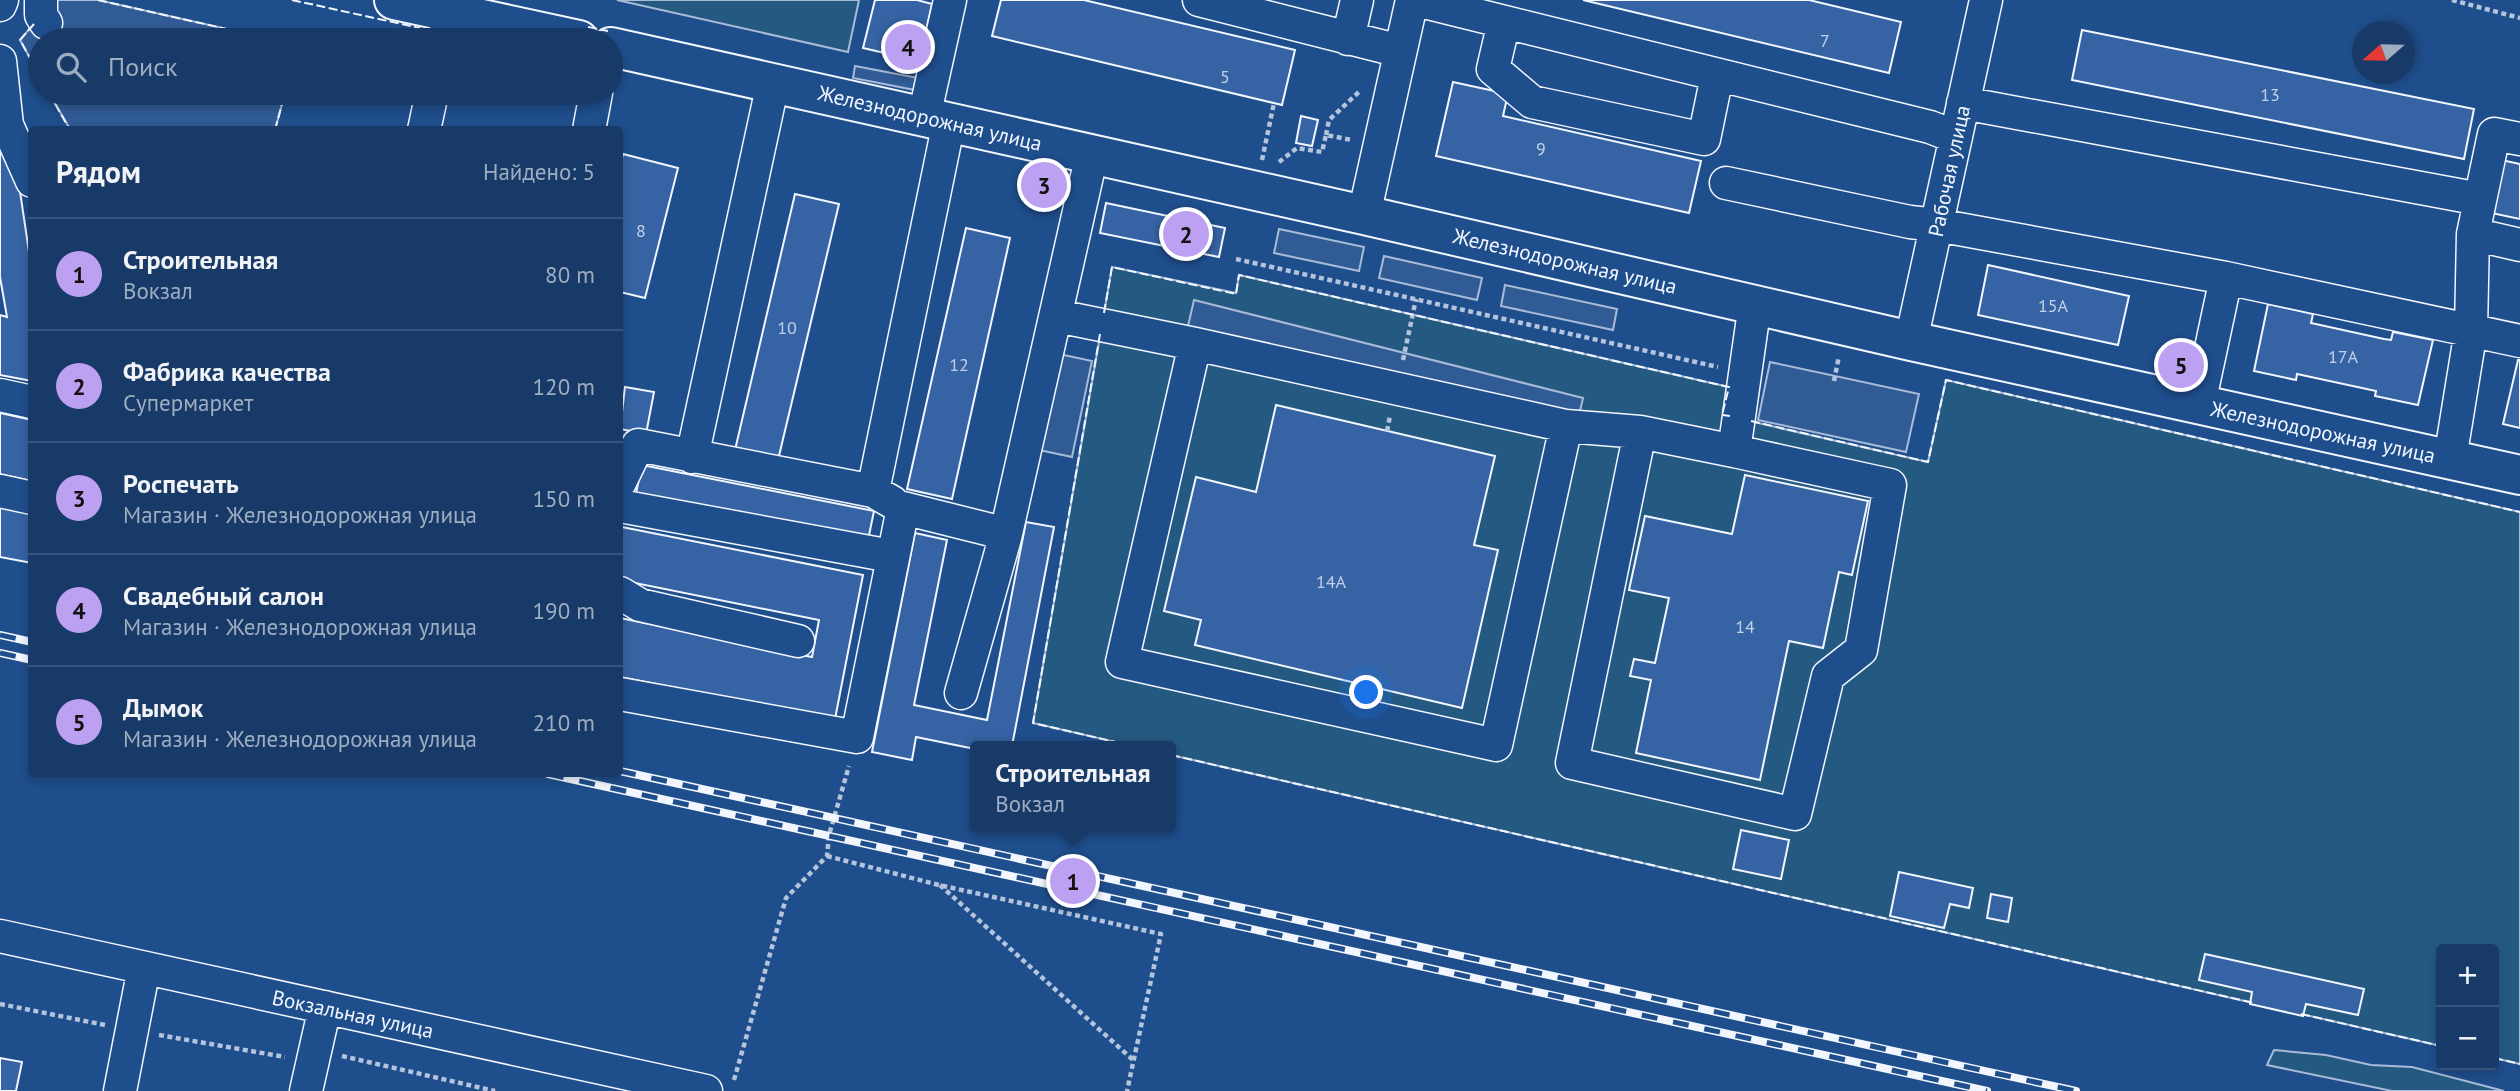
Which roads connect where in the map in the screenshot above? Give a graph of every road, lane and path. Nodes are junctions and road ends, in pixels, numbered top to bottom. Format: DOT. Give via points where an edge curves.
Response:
graph roads {
  1 [pos="394,0"];
  2 [pos="950,0"];
  3 [pos="1199,0"];
  4 [pos="1357,0"];
  5 [pos="1414,0"];
  6 [pos="1986,0"];
  7 [pos="2452,0"];
  8 [pos="457,17"];
  9 [pos="2520,18"];
  10 [pos="1504,22"];
  11 [pos="515,28"];
  12 [pos="1348,39"];
  13 [pos="623,50"];
  14 [pos="1400,51"];
  15 [pos="0,61"];
  16 [pos="1717,76"];
  17 [pos="773,83"];
  18 [pos="1362,100"];
  19 [pos="1273,103"];
  20 [pos="1963,103"];
  21 [pos="429,105"];
  22 [pos="594,105"];
  23 [pos="936,119"];
  24 [pos="425,126"];
  25 [pos="590,126"];
  26 [pos="1326,135"];
  27 [pos="1956,137"];
  28 [pos="2520,139"];
  29 [pos="1351,152"];
  30 [pos="1092,154"];
  31 [pos="1278,163"];
  32 [pos="1261,169"];
  33 [pos="28,172"];
  34 [pos="1726,184"];
  35 [pos="2480,199"];
  36 [pos="1364,215"];
  37 [pos="1937,225"];
  38 [pos="2473,234"];
  39 [pos="2520,244"];
  40 [pos="1236,259"];
  41 [pos="2226,278"];
  42 [pos="1755,304"];
  43 [pos="1056,316"];
  44 [pos="2471,330"];
  45 [pos="1911,341"];
  46 [pos="2520,341"];
  47 [pos="1195,344"];
  48 [pos="1729,369"];
  49 [pos="0,395"];
  50 [pos="28,401"];
  51 [pos="2199,404"];
  52 [pos="1566,426"];
  53 [pos="1640,432"];
  54 [pos="1734,451"];
  55 [pos="692,457"];
  56 [pos="2450,459"];
  57 [pos="2520,475"];
  58 [pos="623,476"];
  59 [pos="0,491"];
  60 [pos="873,491"];
  61 [pos="28,497"];
  62 [pos="623,507"];
  63 [pos="903,508"];
  64 [pos="1005,538"];
  65 [pos="891,556"];
  66 [pos="623,595"];
  67 [pos="798,641"];
  68 [pos="961,693"];
  69 [pos="623,695"];
  70 [pos="857,737"];
  71 [pos="827,856"];
  72 [pos="939,885"];
  73 [pos="0,936"];
  74 [pos="144,968"];
  75 [pos="0,1004"];
  76 [pos="326,1007"];
  77 [pos="132,1031"];
  78 [pos="1134,1060"];
  79 [pos="309,1077"];
  80 [pos="120,1091"];
  81 [pos="495,1091"];
  82 [pos="706,1091"];
  83 [pos="731,1091"];
  84 [pos="1127,1091"];
  1 -- 8 [label="main road"];
  2 -- 23 [label="street"];
  3 -- 12 [label="street"];
  4 -- 12 [label="street"];
  5 -- 10 [label="street"];
  5 -- 14 [label="street"];
  6 -- 20 [label="street, Рабочая улица"];
  7 -- 9 [label="path"];
  8 -- 11 [label="main road"];
  10 -- 16 [label="street"];
  10 -- 16 [label="street" via="1493,69 1532,102 1704,139"];
  12 -- 14 [label="street"];
  13 -- 17 [label="main road, Железнодорожная улица"];
  14 -- 36 [label="street"];
  15 -- 33 [label="street" via="7,125"];
  16 -- 27 [label="street"];
  17 -- 23 [label="main road, Железнодорожная улица"];
  17 -- 55 [label="street"];
  18 -- 26 [label="path" via="1365,87 1329,120"];
  19 -- 32 [label="path"];
  20 -- 27 [label="street, Рабочая улица"];
  20 -- 35 [label="street"];
  21 -- 24 [label="street"];
  22 -- 25 [label="street"];
  23 -- 30 [label="main road, Железнодорожная улица"];
  23 -- 60 [label="street"];
  26 -- 29 [label="path" via="1353,140"];
  26 -- 31 [label="path" via="1322,152 1297,148"];
  27 -- 37 [label="street, Рабочая улица"];
  28 -- 35 [label="street" via="2494,134"];
  30 -- 36 [label="main road, Железнодорожная улица"];
  30 -- 43 [label="street"];
  34 -- 37 [label="street"];
  35 -- 38 [label="street"];
  36 -- 42 [label="main road, Железнодорожная улица"];
  37 -- 41 [label="street"];
  37 -- 45 [label="street, Рабочая улица"];
  38 -- 39 [label="street"];
  38 -- 44 [label="street"];
  40 -- 48 [label="path"];
  41 -- 44 [label="street"];
  41 -- 51 [label="street"];
  42 -- 45 [label="main road, Железнодорожная улица"];
  42 -- 54 [label="street"];
  43 -- 47 [label="street"];
  43 -- 64 [label="street"];
  44 -- 46 [label="street"];
  44 -- 56 [label="street"];
  45 -- 51 [label="main road, Железнодорожная улица"];
  47 -- 52 [label="street"];
  47 -- 52 [label="street" via="1122,662 1496,745"];
  49 -- 50 [label="street"];
  51 -- 56 [label="main road, Железнодорожная улица"];
  52 -- 53 [label="street"];
  53 -- 54 [label="street"];
  53 -- 54 [label="street" via="1572,763 1795,814 1828,676 1861,650 1889,485"];
  55 -- 58 [label="street" via="638,445"];
  55 -- 60 [label="street"];
  56 -- 57 [label="main road, Железнодорожная улица"];
  59 -- 61 [label="street"];
  60 -- 63 [label="street"];
  62 -- 65 [label="street"];
  63 -- 64 [label="street" via="991,530"];
  63 -- 65 [label="street"];
  64 -- 68 [label="street"];
  65 -- 70 [label="street"];
  66 -- 67 [label="street" via="640,605"];
  69 -- 70 [label="street"];
  70 -- 71 [label="path"];
  71 -- 72 [label="path"];
  71 -- 83 [label="path" via="786,898"];
  72 -- 78 [label="path"];
  72 -- 78 [label="path" via="1161,934"];
  73 -- 74 [label="street, Вокзальная улица"];
  74 -- 76 [label="street, Вокзальная улица"];
  74 -- 77 [label="street"];
  75 -- 77 [label="path"];
  76 -- 79 [label="street"];
  76 -- 82 [label="street, Вокзальная улица"];
  77 -- 79 [label="path"];
  77 -- 80 [label="street"];
  78 -- 84 [label="path"];
  79 -- 81 [label="path" via="326,1052"];
}
